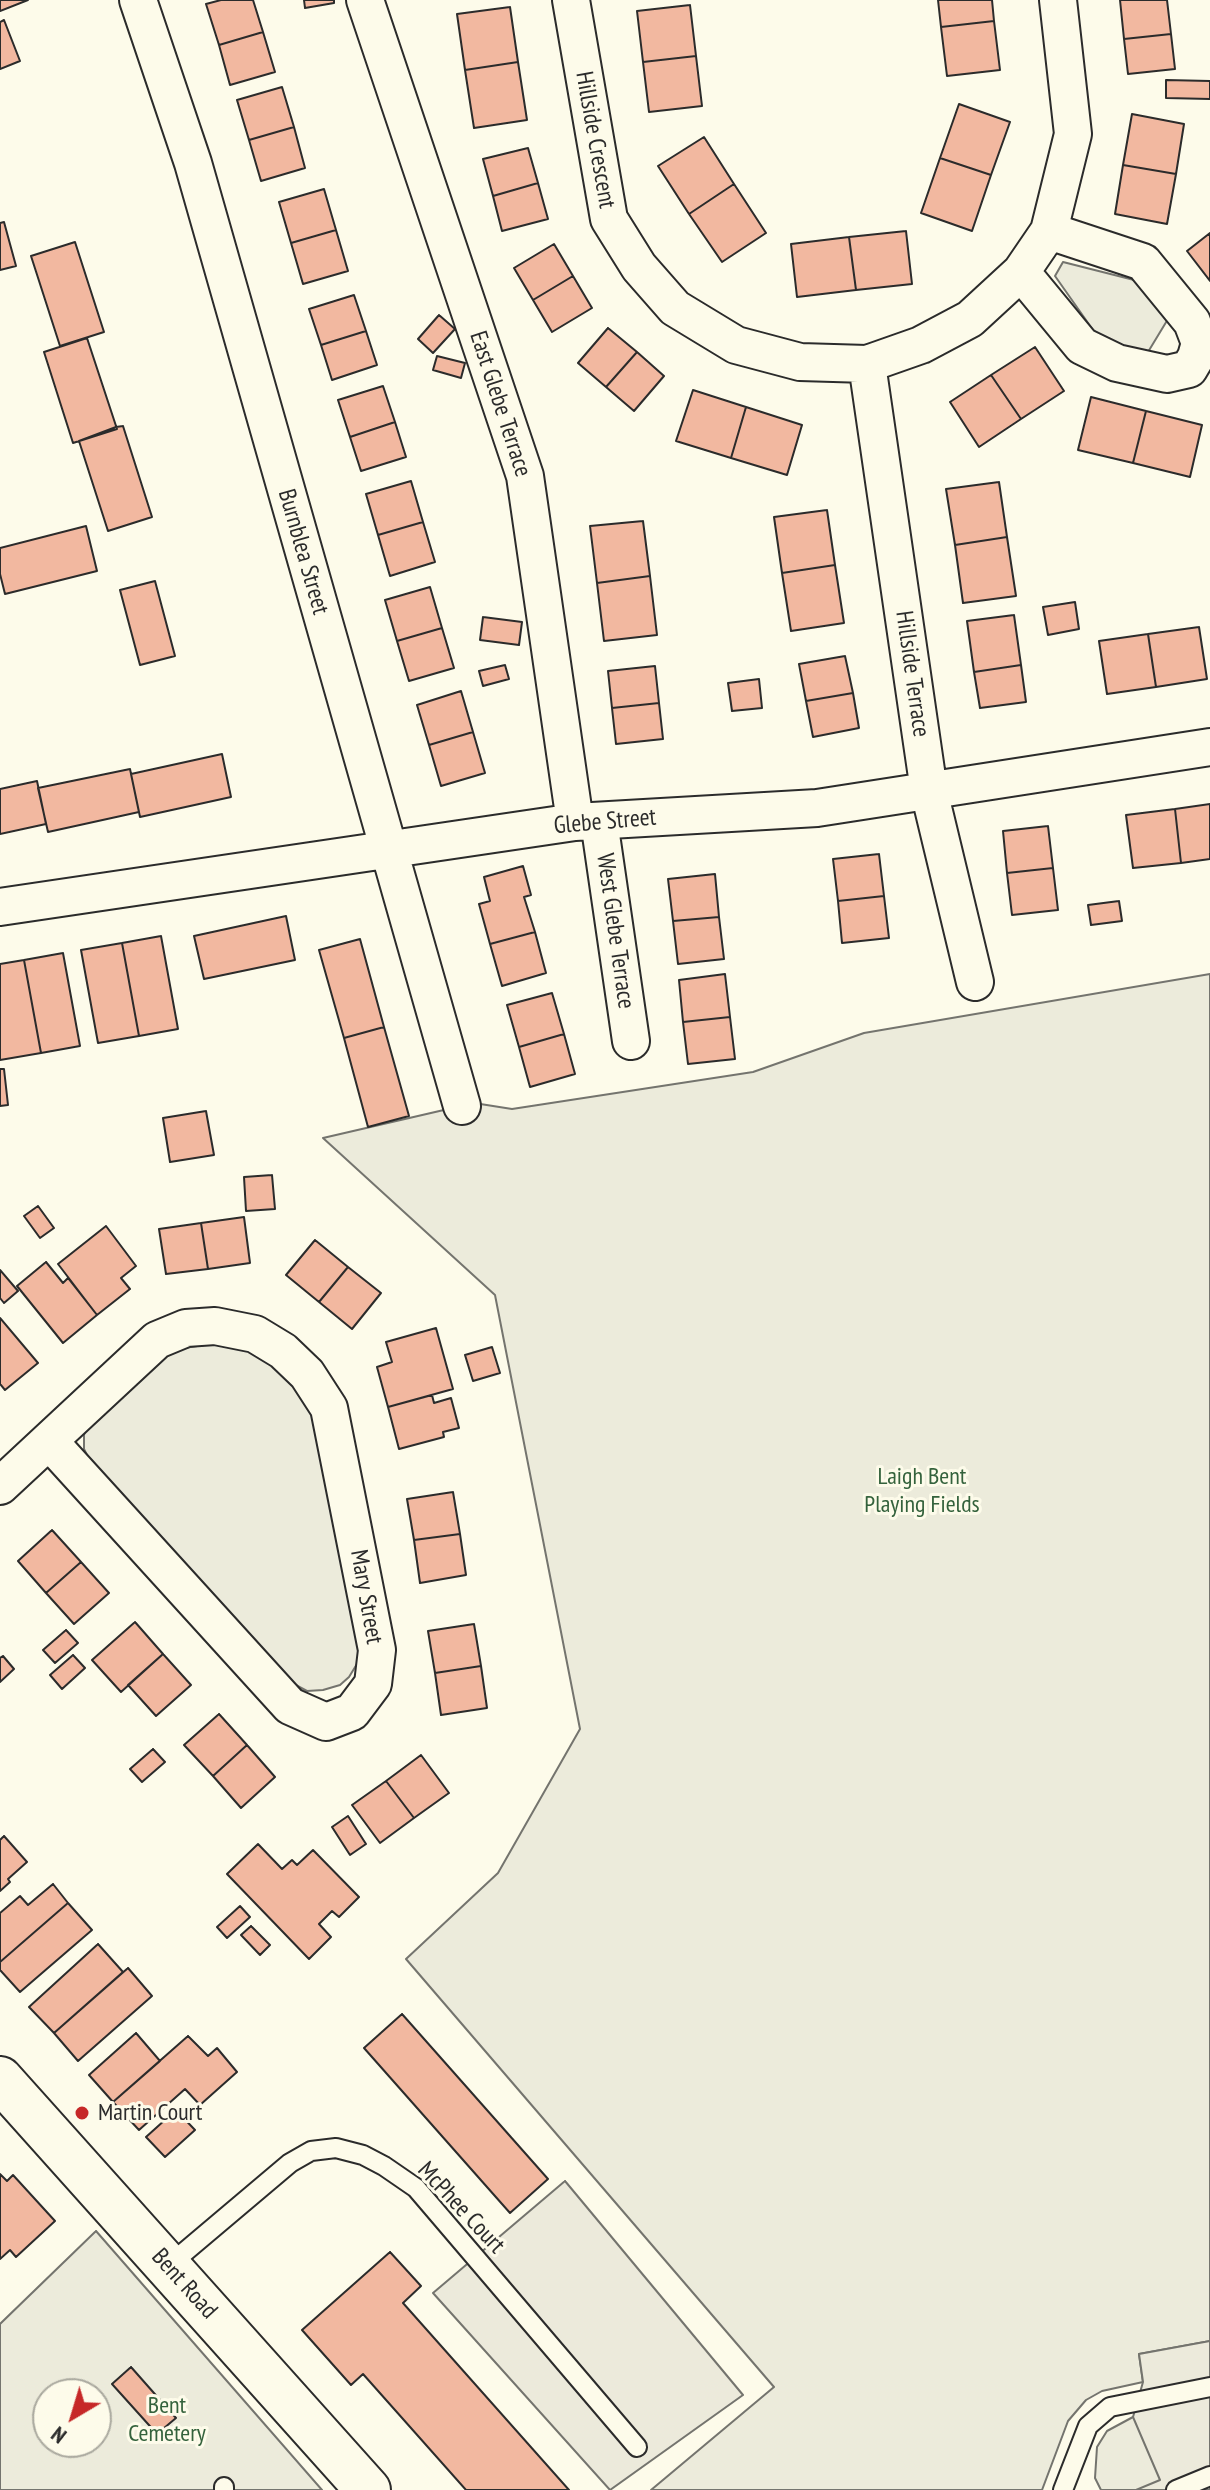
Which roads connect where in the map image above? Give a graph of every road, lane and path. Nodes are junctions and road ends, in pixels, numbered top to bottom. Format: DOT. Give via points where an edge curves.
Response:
graph roads {
  1 [pos="138,0"];
  2 [pos="365,0"];
  3 [pos="571,0"];
  4 [pos="1058,0"];
  5 [pos="1049,231"];
  6 [pos="1021,272"];
  7 [pos="867,364"];
  8 [pos="1210,747"];
  9 [pos="929,791"];
  10 [pos="587,822"];
  11 [pos="390,850"];
  12 [pos="0,907"];
  13 [pos="975,982"];
  14 [pos="631,1041"];
  15 [pos="462,1106"];
  16 [pos="49,1441"];
  17 [pos="0,1486"];
  18 [pos="0,2079"];
  19 [pos="168,2266"];
  20 [pos="1210,2387"];
  21 [pos="637,2447"];
  22 [pos="1210,2476"];
  23 [pos="368,2490"];
  24 [pos="1063,2490"];
  25 [pos="1176,2490"];
  1 -- 11 [label="street, Burnblea Street" via="193,163"];
  2 -- 10 [label="street, East Glebe Terrace" via="525,476"];
  3 -- 7 [label="street, Hillside Crescent" via="609,219 639,267 675,308 736,345 800,362"];
  4 -- 5 [label="street, Hillside Crescent" via="1073,134"];
  5 -- 6 [label="street, Hillside Crescent"];
  5 -- 6 [label="street" via="1143,262 1192,322 1200,343 1189,369 1167,374 1117,363 1082,346"];
  6 -- 7 [label="street, Hillside Crescent" via="970,319 921,345"];
  7 -- 9 [label="street, Hillside Terrace"];
  8 -- 9 [label="street, Glebe Street"];
  9 -- 10 [label="street, Glebe Street" via="817,808"];
  9 -- 13 [label="street, Hillside Terrace"];
  10 -- 11 [label="street, Glebe Street"];
  10 -- 14 [label="street, West Glebe Terrace"];
  11 -- 12 [label="street, Glebe Street"];
  11 -- 15 [label="street, Burnblea Street"];
  16 -- 16 [label="street, Mary Street" via="157,1340 186,1328 215,1326 255,1334 283,1351 307,1374 329,1408 377,1650 373,1684 352,1712 326,1722 290,1706"];
  16 -- 17 [label="street, Mary Street"];
  18 -- 19 [label="street, Bent Road"];
  19 -- 21 [label="lane, McPhee Court" via="311,2151 336,2148 363,2155 416,2188"];
  19 -- 23 [label="street, Bent Road"];
  20 -- 24 [label="lane" via="1110,2407 1088,2426"];
  22 -- 25 [label="lane"];
}
